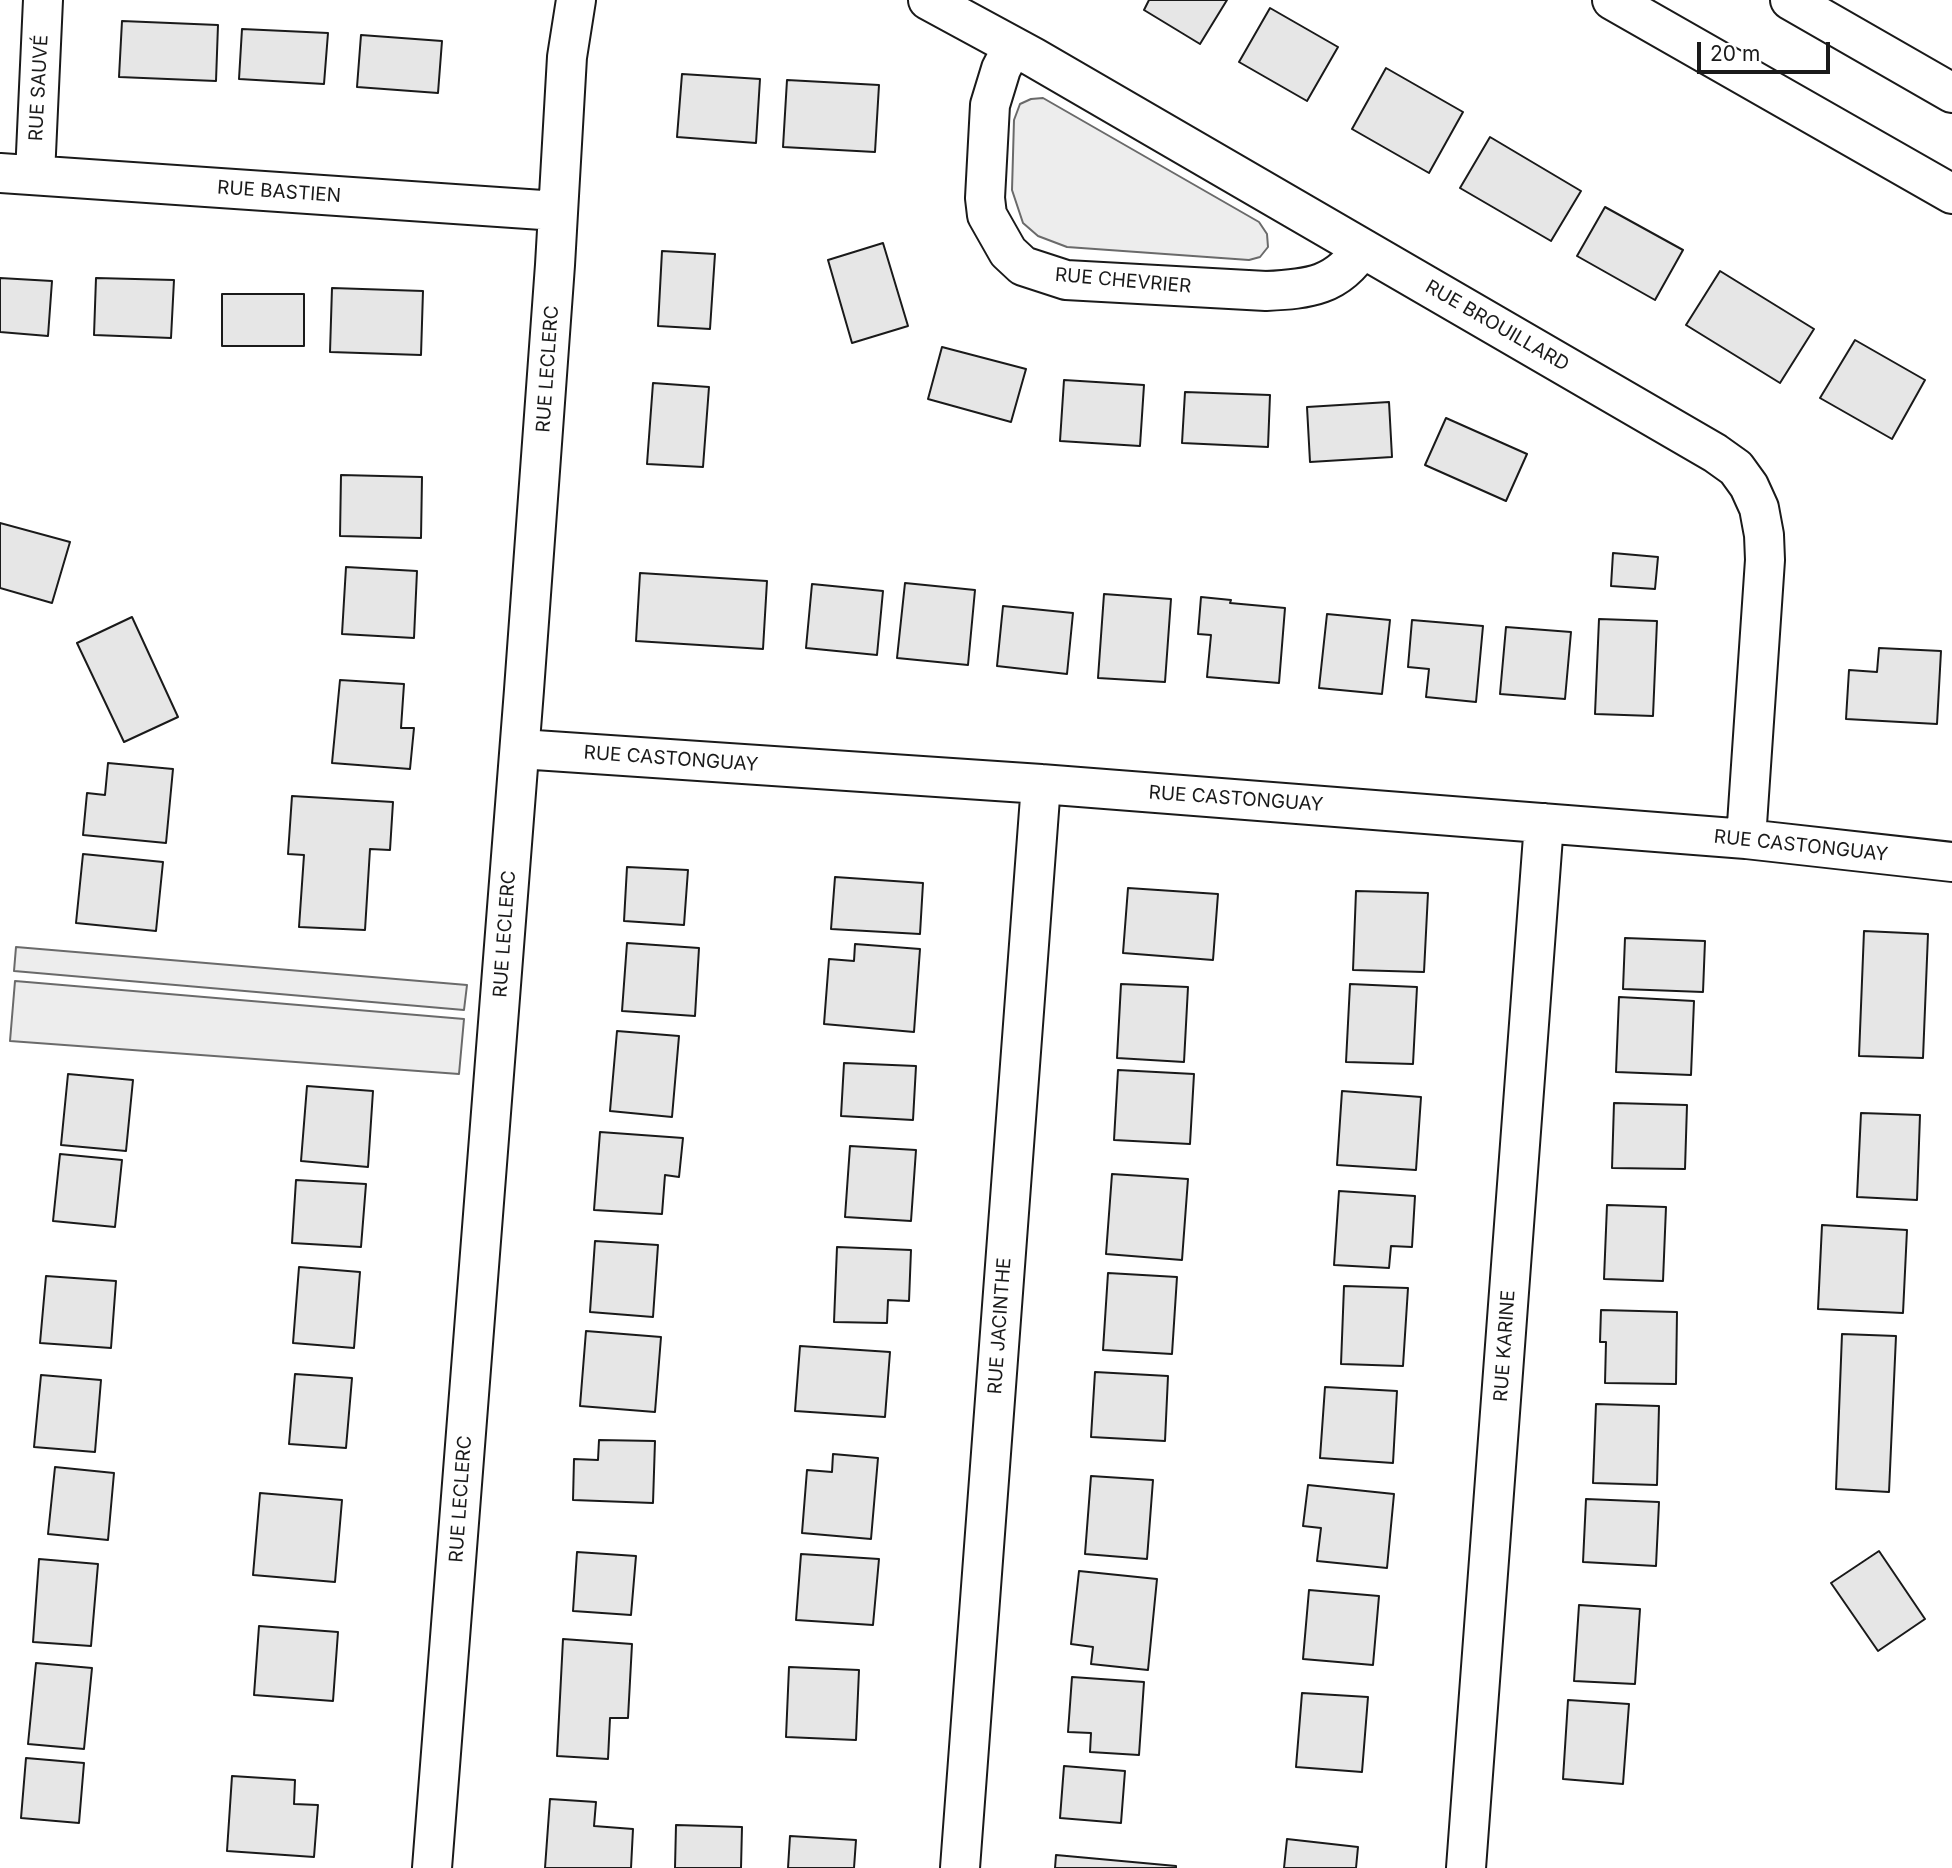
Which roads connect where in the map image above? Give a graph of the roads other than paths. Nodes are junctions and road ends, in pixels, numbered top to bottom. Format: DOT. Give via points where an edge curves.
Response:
graph roads {
  1 [pos="43,0"];
  2 [pos="576,0"];
  3 [pos="928,0"];
  4 [pos="1612,0"];
  5 [pos="1790,0"];
  6 [pos="1013,46"];
  7 [pos="1952,93"];
  8 [pos="17,174"];
  9 [pos="1952,194"];
  10 [pos="557,211"];
  11 [pos="1362,248"];
  12 [pos="520,749"];
  13 [pos="1041,784"];
  14 [pos="1544,823"];
  15 [pos="1746,839"];
  16 [pos="1952,862"];
  17 [pos="432,1868"];
  18 [pos="960,1868"];
  19 [pos="1466,1868"];
  1 -- 8 [label="street, RUE SAUVÉ"];
  2 -- 10 [label="street, RUE LECLERC" via="567,57"];
  3 -- 6 [label="street, RUE BROUILLARD"];
  4 -- 9 [label="street"];
  5 -- 7 [label="street"];
  6 -- 11 [label="street, RUE BROUILLARD"];
  6 -- 11 [label="street, RUE CHEVRIER" via="990,105 985,198 996,234 1023,265 1066,280 1289,290 1324,283 1338,275"];
  8 -- 10 [label="street, RUE BASTIEN"];
  10 -- 12 [label="street, RUE LECLERC"];
  11 -- 15 [label="street, RUE BROUILLARD" via="1715,453 1736,468 1749,486 1759,508 1765,561"];
  12 -- 13 [label="street, RUE CASTONGUAY"];
  12 -- 17 [label="street, RUE LECLERC"];
  13 -- 14 [label="street, RUE CASTONGUAY"];
  13 -- 18 [label="street, RUE JACINTHE"];
  14 -- 15 [label="street, RUE CASTONGUAY"];
  14 -- 19 [label="street, RUE KARINE"];
  15 -- 16 [label="street, RUE CASTONGUAY"];
}
